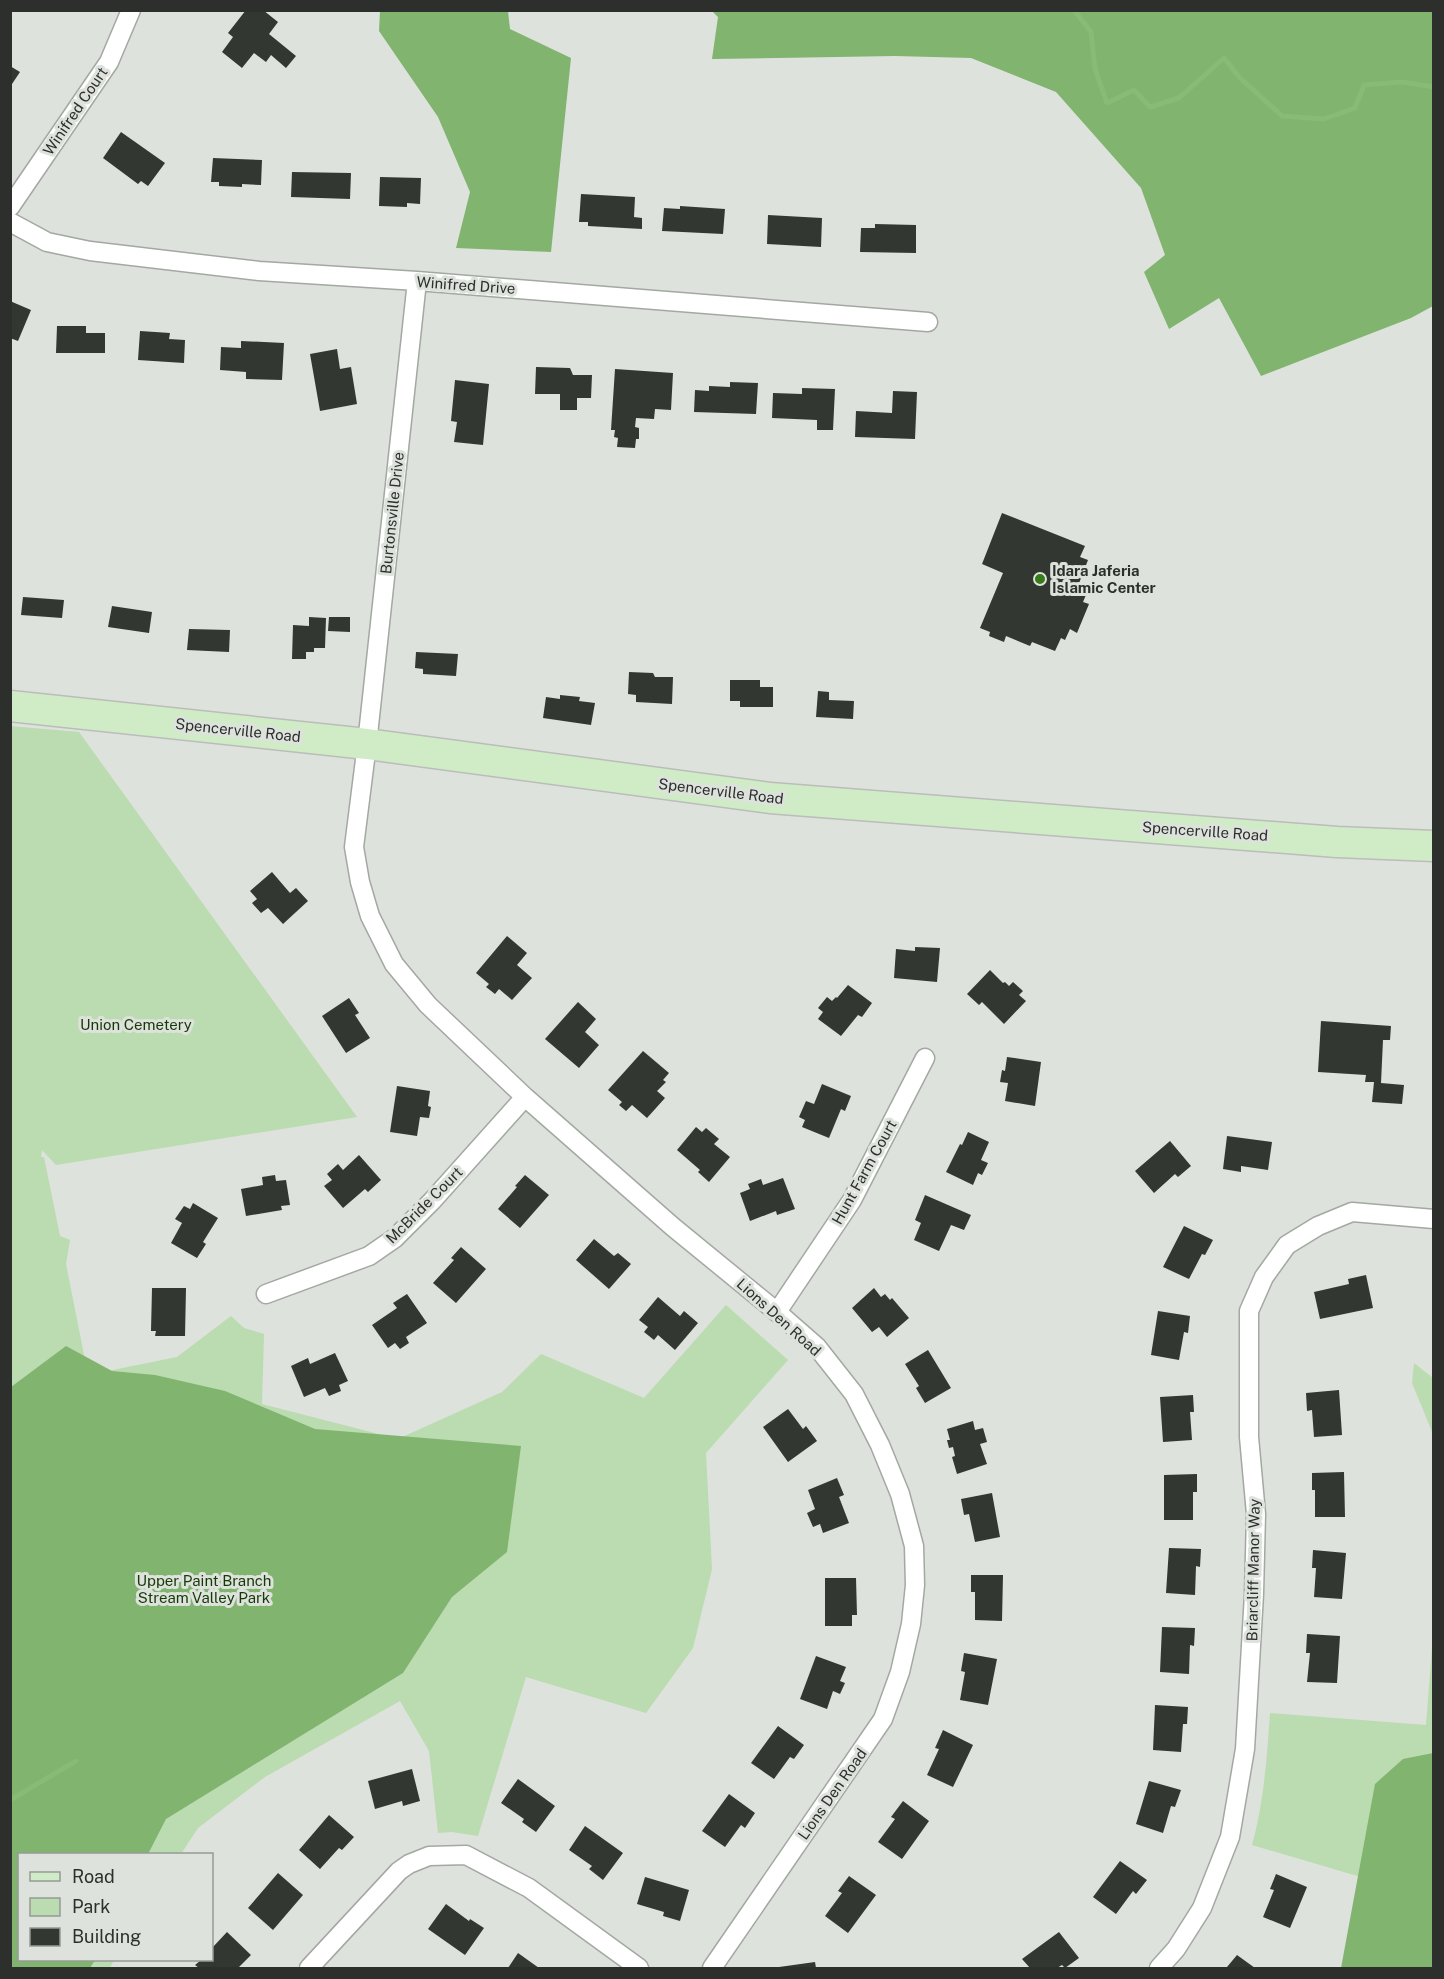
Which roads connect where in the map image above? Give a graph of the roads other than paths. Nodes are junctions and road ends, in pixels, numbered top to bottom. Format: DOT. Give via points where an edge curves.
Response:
graph roads {
  1 [pos="131,10"];
  2 [pos="10,207"];
  3 [pos="10,222"];
  4 [pos="417,281"];
  5 [pos="928,322"];
  6 [pos="10,706"];
  7 [pos="367,744"];
  8 [pos="1434,846"];
  9 [pos="925,1058"];
  10 [pos="525,1097"];
  11 [pos="1434,1220"];
  12 [pos="266,1294"];
  13 [pos="777,1312"];
  14 [pos="309,1968"];
  15 [pos="639,1968"];
  16 [pos="712,1968"];
  17 [pos="1159,1968"];
  1 -- 2 [label="street, Winifred Court" via="109,62"];
  3 -- 4 [label="street, Winifred Drive" via="47,242 90,251 259,271"];
  4 -- 5 [label="street, Winifred Drive"];
  4 -- 7 [label="street, Burtonsville Drive"];
  6 -- 7 [label="main road, Spencerville Road"];
  7 -- 8 [label="main road, Spencerville Road" via="770,798 1337,842"];
  7 -- 10 [label="street, Lions Den Road" via="354,847 370,916 394,964 428,1005"];
  9 -- 13 [label="street, Hunt Farm Court" via="852,1200"];
  10 -- 12 [label="street, McBride Court" via="395,1238 369,1256"];
  10 -- 13 [label="street, Lions Den Road"];
  11 -- 17 [label="street, Briarcliff Manor Way" via="1352,1212 1318,1226 1287,1245 1264,1277 1249,1311 1249,1437 1256,1514 1245,1749 1230,1838 1202,1908"];
  13 -- 16 [label="street, Lions Den Road" via="817,1347 854,1394 880,1445 915,1546 915,1585 900,1672 884,1719"];
  14 -- 15 [label="street" via="409,1864 429,1856 466,1855 529,1888"];
}
